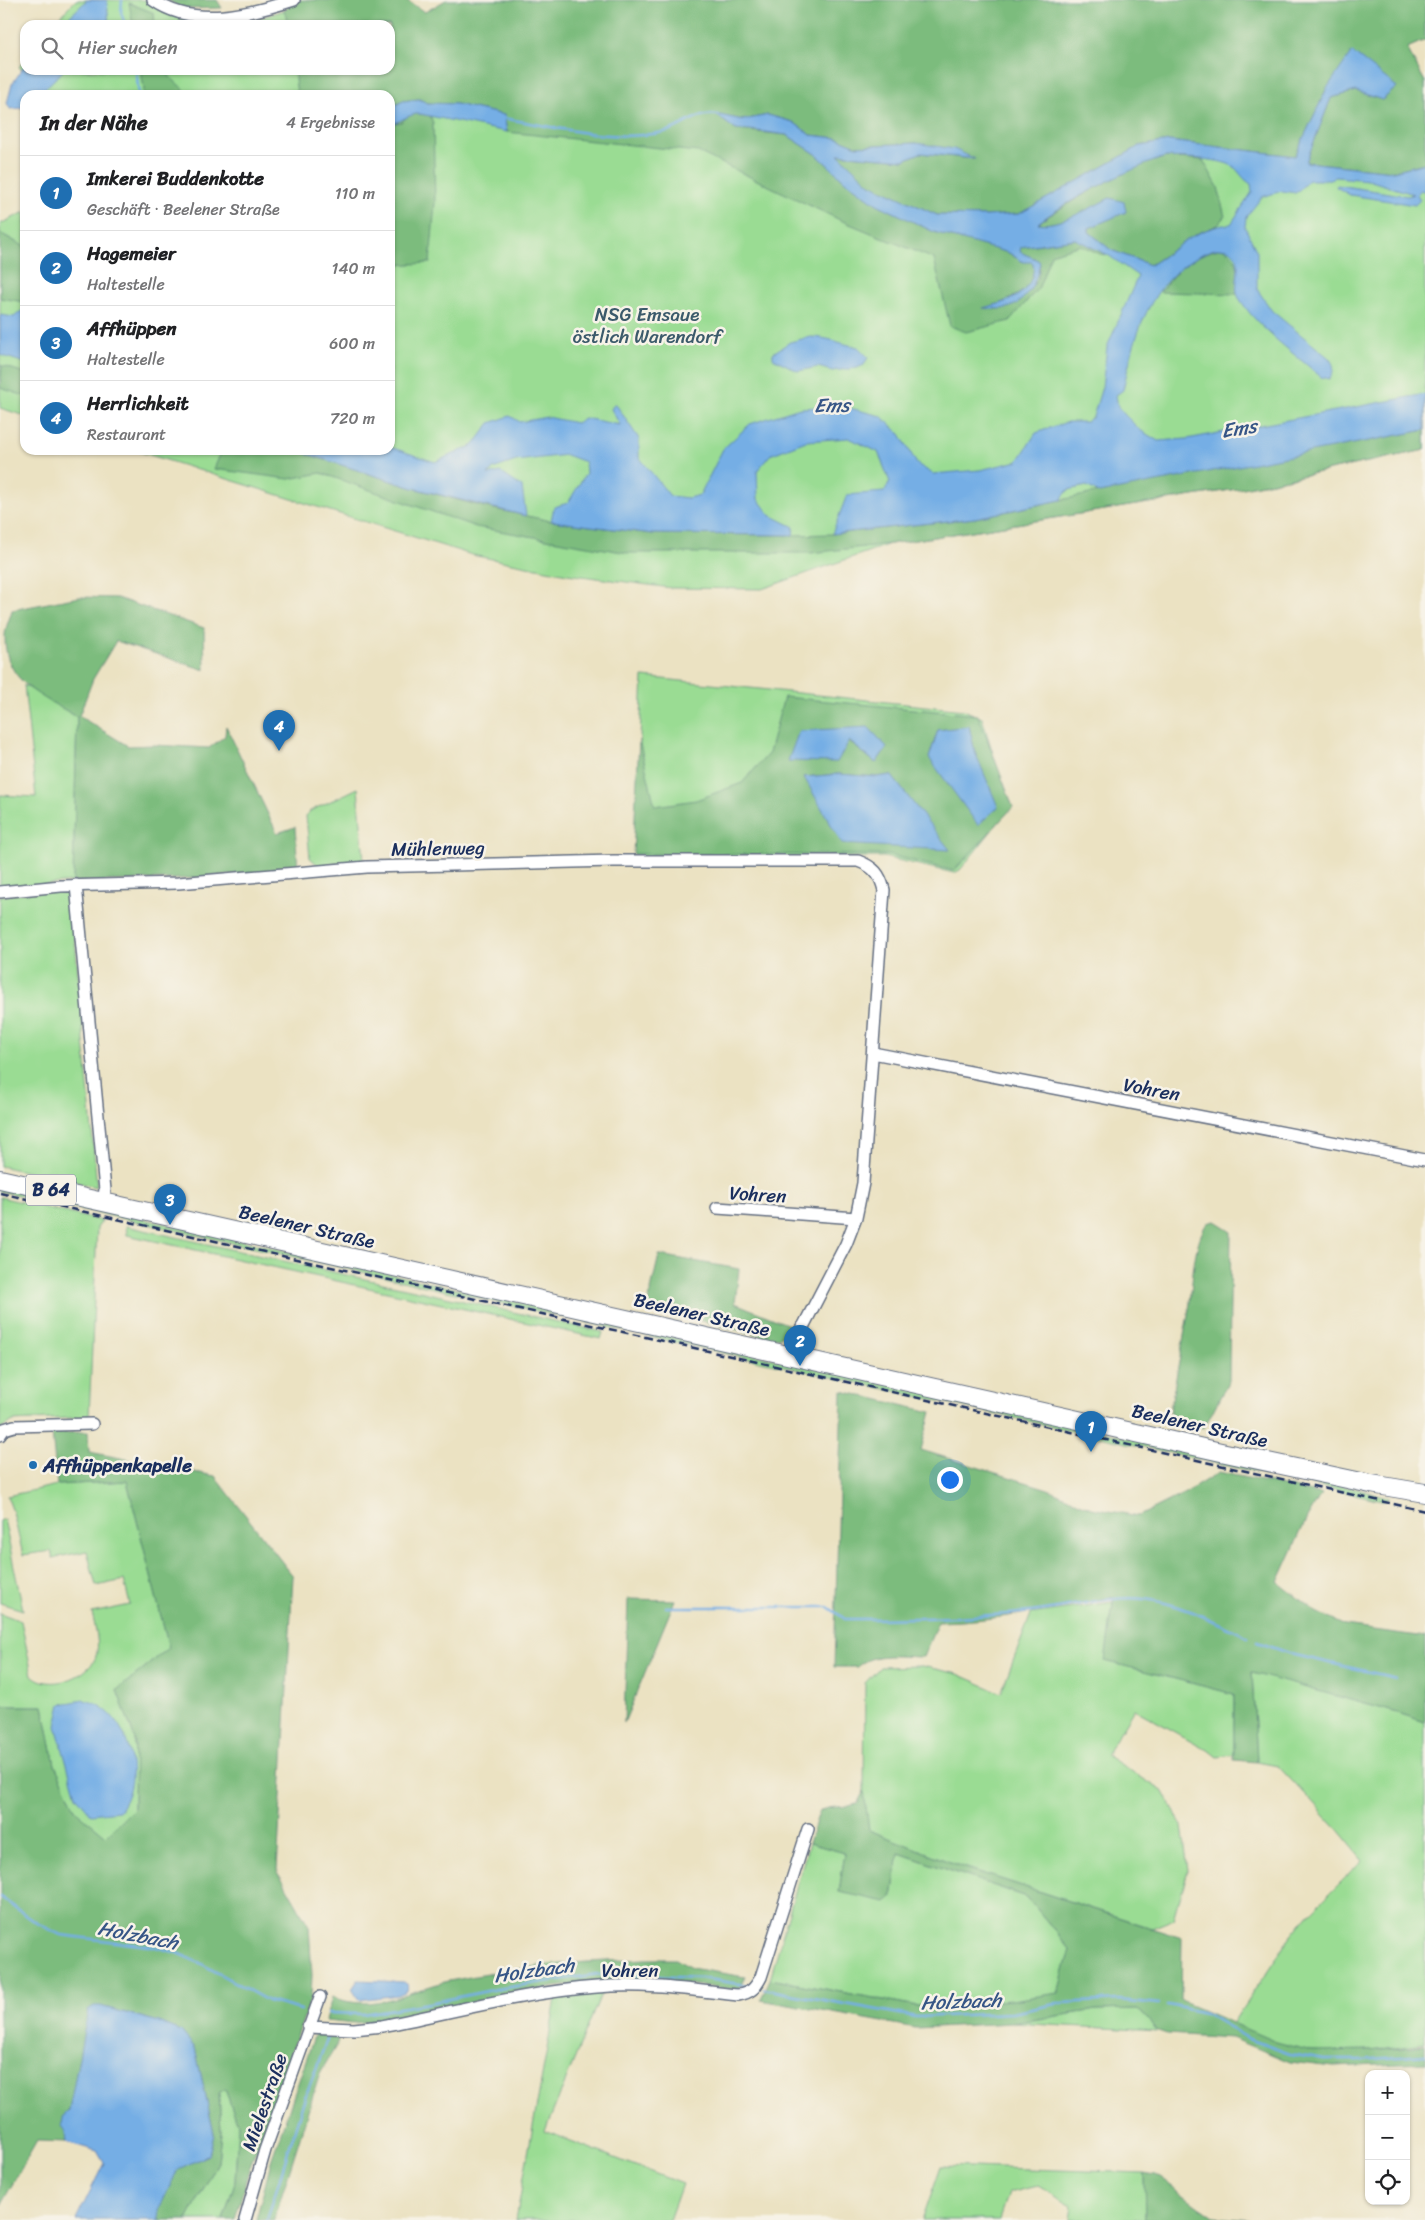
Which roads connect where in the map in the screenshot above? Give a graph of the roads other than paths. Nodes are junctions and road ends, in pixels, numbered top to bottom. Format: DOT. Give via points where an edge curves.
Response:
graph roads {
  1 [pos="153,0"];
  2 [pos="294,0"];
  3 [pos="76,885"];
  4 [pos="0,892"];
  5 [pos="873,1053"];
  6 [pos="1425,1160"];
  7 [pos="0,1179"];
  8 [pos="103,1202"];
  9 [pos="717,1208"];
  10 [pos="856,1218"];
  11 [pos="789,1355"];
  12 [pos="92,1424"];
  13 [pos="0,1435"];
  14 [pos="1425,1493"];
  15 [pos="808,1829"];
  16 [pos="320,1997"];
  17 [pos="308,2027"];
  18 [pos="245,2220"];
  1 -- 2 [label="street" via="185,14 217,17 259,11"];
  3 -- 4 [label="street, Mühlenweg"];
  3 -- 5 [label="street, Mühlenweg" via="178,883 367,867 614,861 858,861 875,870 884,890"];
  3 -- 8 [label="street" via="105,1190"];
  5 -- 6 [label="street, Vohren"];
  5 -- 10 [label="street" via="863,1184"];
  7 -- 8 [label="main road, Beelener Straße / B 64"];
  8 -- 11 [label="main road, Beelener Straße / B 64"];
  9 -- 10 [label="street, Vohren"];
  10 -- 11 [label="street" via="846,1244 792,1342"];
  11 -- 14 [label="main road, Beelener Straße / B 64" via="1352,1480"];
  12 -- 13 [label="street" via="14,1426 4,1429"];
  15 -- 17 [label="street, Vohren" via="761,1977 748,1993 738,1995 650,1986 597,1987 555,1991 382,2026 354,2029"];
  16 -- 17 [label="street, Mielestraße"];
  17 -- 18 [label="street, Mielestraße" via="265,2150"];
}
